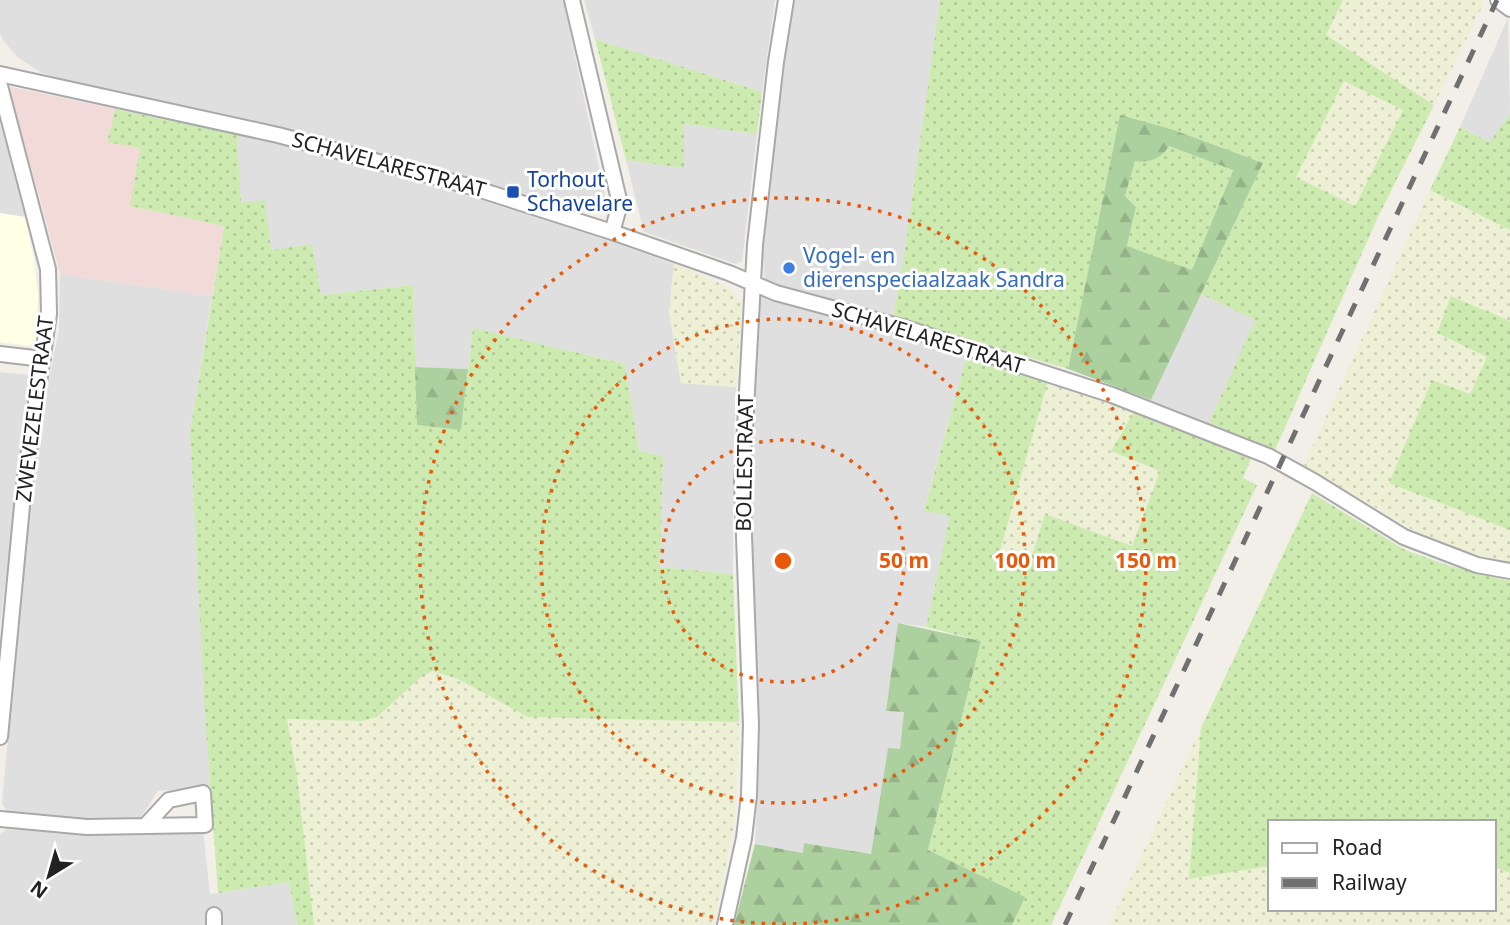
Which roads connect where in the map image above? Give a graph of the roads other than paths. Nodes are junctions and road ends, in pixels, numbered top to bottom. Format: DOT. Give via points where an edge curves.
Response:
graph roads {
  1 [pos="572,0"];
  2 [pos="786,0"];
  3 [pos="1497,0"];
  4 [pos="1510,9"];
  5 [pos="0,74"];
  6 [pos="0,86"];
  7 [pos="612,232"];
  8 [pos="752,284"];
  9 [pos="0,354"];
  10 [pos="43,359"];
  11 [pos="1510,571"];
  12 [pos="0,737"];
  13 [pos="0,819"];
  14 [pos="146,825"];
  15 [pos="725,925"];
  1 -- 7 [label="street" via="620,204"];
  2 -- 8 [label="street, BOLLESTRAAT"];
  3 -- 4 [label="street"];
  5 -- 7 [label="street, SCHAVELARESTRAAT" via="278,135 468,186"];
  6 -- 10 [label="street, ZWEVEZELESTRAAT" via="48,269"];
  7 -- 8 [label="street, SCHAVELARESTRAAT"];
  8 -- 11 [label="street, SCHAVELARESTRAAT" via="909,329 1168,416 1268,456 1405,537 1477,565"];
  8 -- 15 [label="street, BOLLESTRAAT" via="742,482 751,725 749,795"];
  9 -- 10 [label="street"];
  10 -- 12 [label="street, ZWEVEZELESTRAAT" via="24,485"];
  13 -- 14 [label="street" via="87,827"];
}
